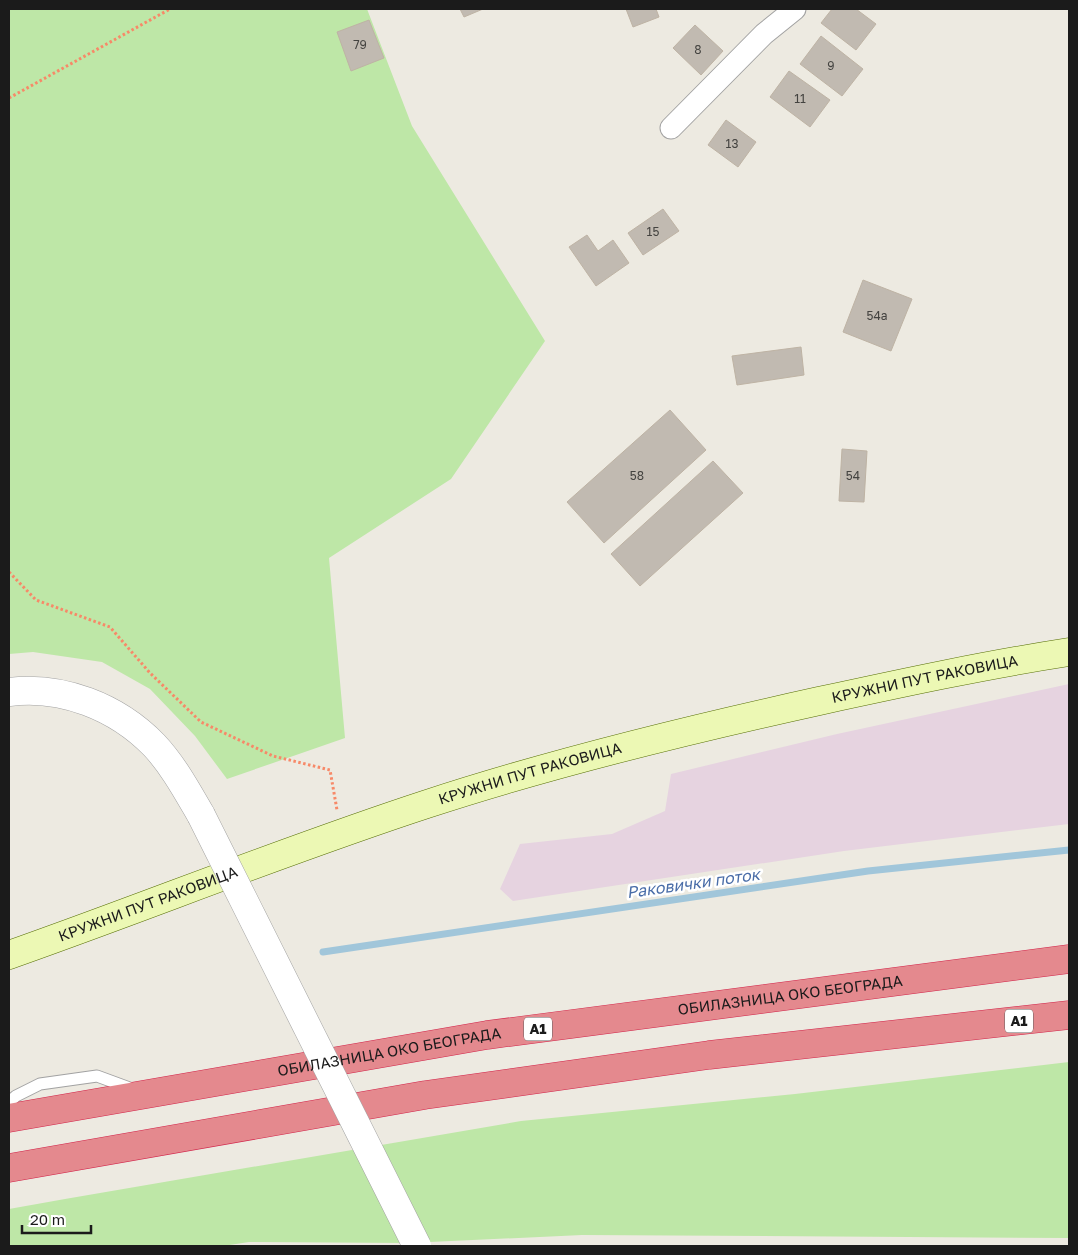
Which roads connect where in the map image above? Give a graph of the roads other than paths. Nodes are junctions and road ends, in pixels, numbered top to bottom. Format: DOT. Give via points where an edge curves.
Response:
graph roads {
  1 [pos="795,9"];
  2 [pos="671,128"];
  3 [pos="1069,652"];
  4 [pos="9,692"];
  5 [pos="15,951"];
  6 [pos="1069,959"];
  7 [pos="1069,1015"];
  8 [pos="143,1094"];
  9 [pos="9,1102"];
  10 [pos="9,1118"];
  11 [pos="9,1168"];
  12 [pos="417,1246"];
  1 -- 2 [label="street" via="764,34"];
  3 -- 5 [label="main road, КРУЖНИ ПУТ РАКОВИЦА" via="897,684 657,739 488,785 341,832"];
  4 -- 12 [label="street, bridge" via="58,693 81,699 123,720 154,746 176,774 201,815"];
  6 -- 8 [label="highway, ОБИЛАЗНИЦА ОКО БЕОГРАДА / A1" via="488,1035"];
  7 -- 11 [label="highway, A1" via="709,1055 425,1095"];
  8 -- 9 [label="lane" via="98,1076 40,1084"];
  8 -- 10 [label="highway, ОБИЛАЗНИЦА ОКО БЕОГРАДА / A1"];
}
